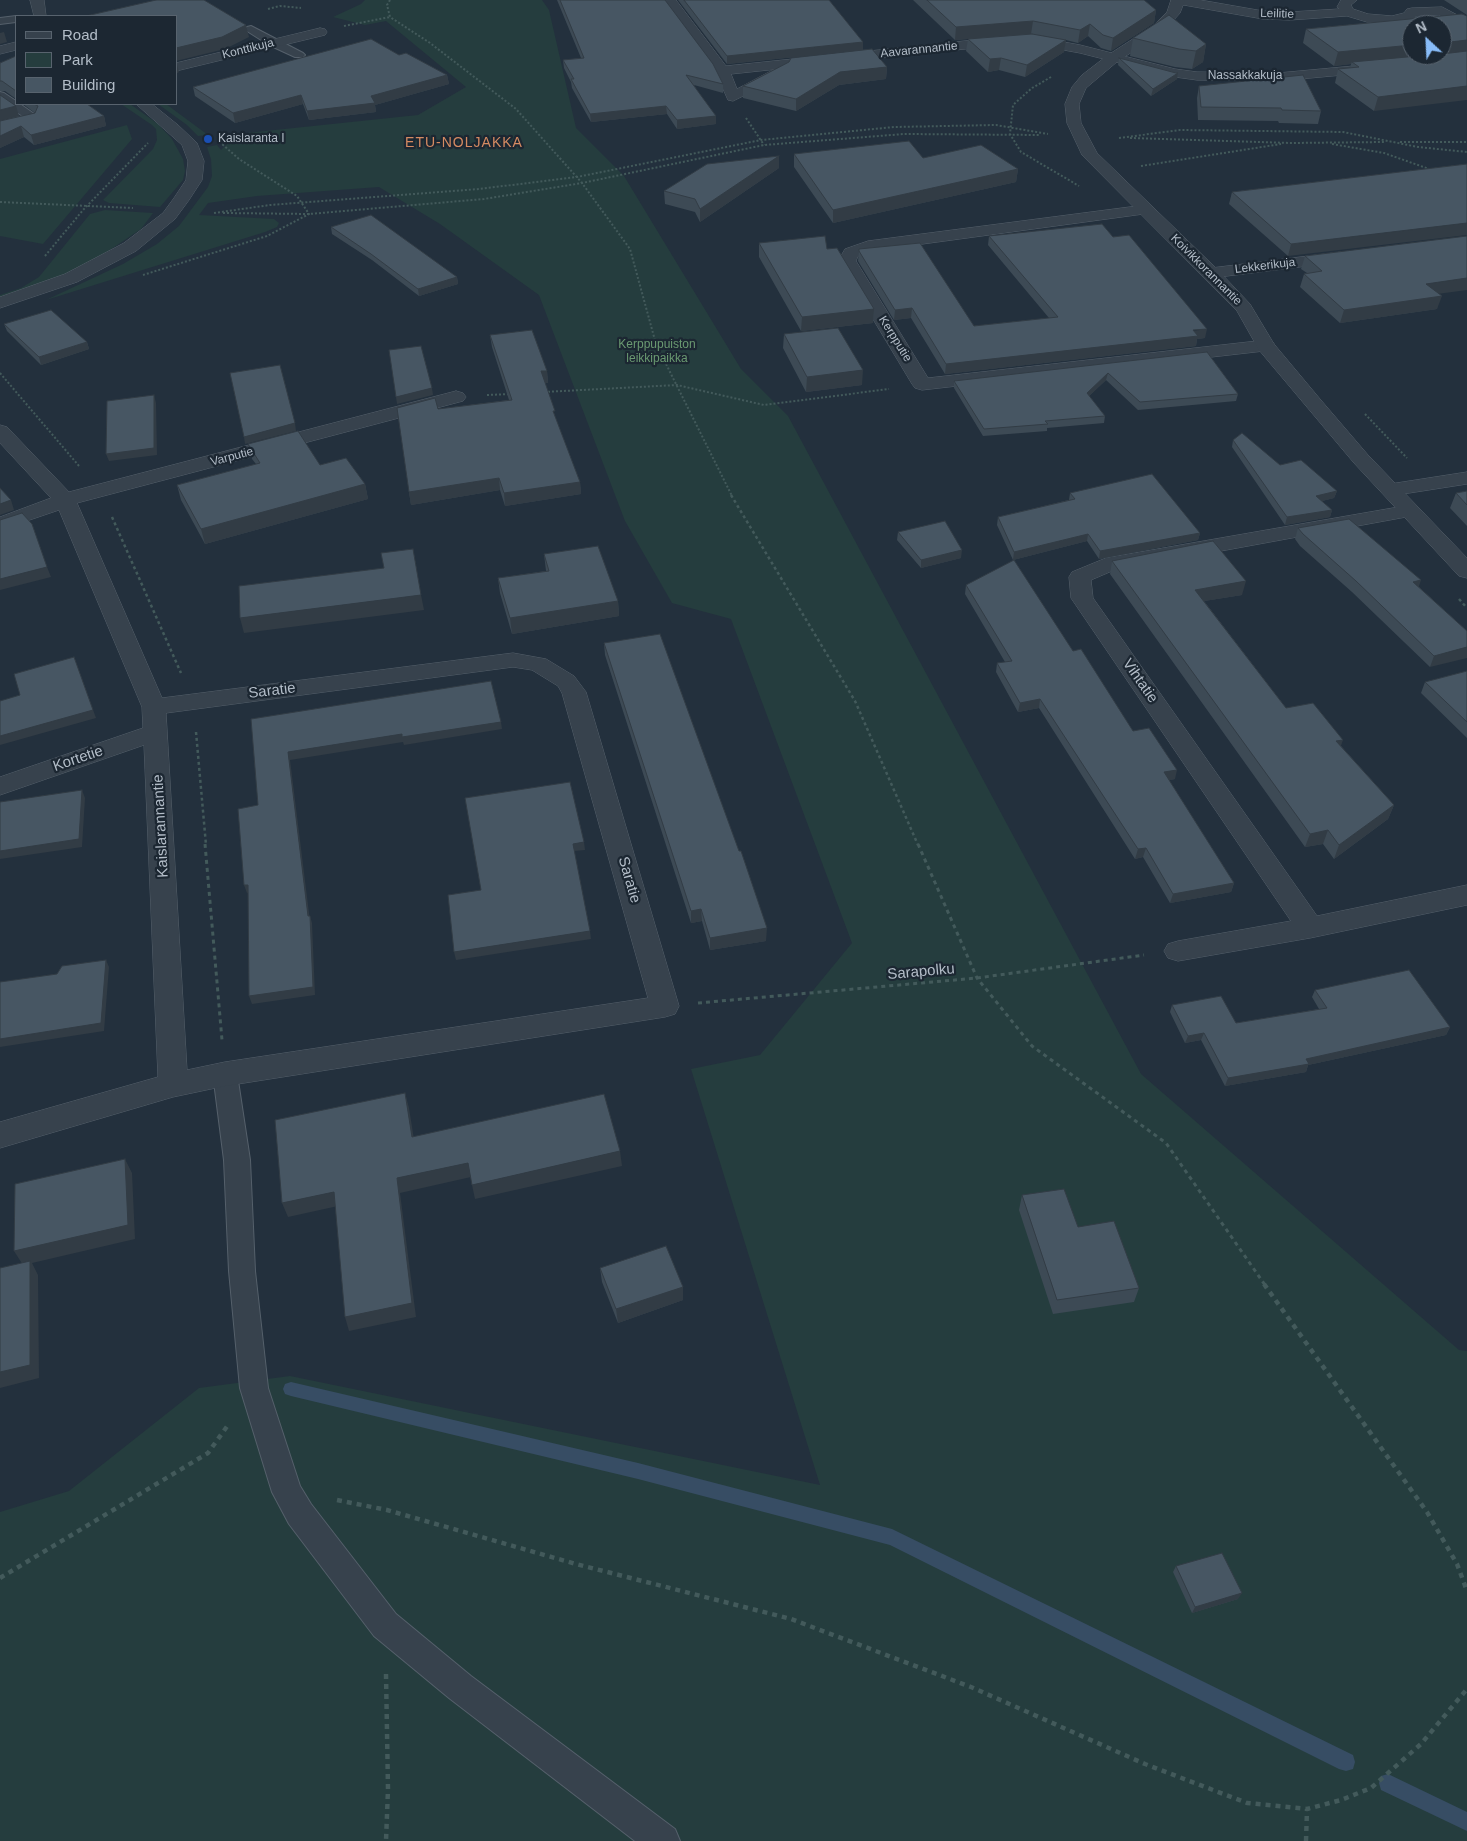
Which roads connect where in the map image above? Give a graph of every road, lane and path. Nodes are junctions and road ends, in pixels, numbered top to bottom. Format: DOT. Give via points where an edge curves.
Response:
graph roads {
  1 [pos="37,0"];
  2 [pos="390,0"];
  3 [pos="669,0"];
  4 [pos="1178,0"];
  5 [pos="1349,6"];
  6 [pos="1467,9"];
  7 [pos="1442,12"];
  8 [pos="40,15"];
  9 [pos="390,17"];
  10 [pos="15,19"];
  11 [pos="0,21"];
  12 [pos="1467,26"];
  13 [pos="251,29"];
  14 [pos="320,32"];
  15 [pos="272,43"];
  16 [pos="15,46"];
  17 [pos="0,50"];
  18 [pos="299,55"];
  19 [pos="1113,58"];
  20 [pos="781,65"];
  21 [pos="178,66"];
  22 [pos="1387,67"];
  23 [pos="722,71"];
  24 [pos="0,96"];
  25 [pos="733,97"];
  26 [pos="143,105"];
  27 [pos="0,127"];
  28 [pos="149,140"];
  29 [pos="761,140"];
  30 [pos="1323,142"];
  31 [pos="1393,142"];
  32 [pos="1467,142"];
  33 [pos="1291,143"];
  34 [pos="764,145"];
  35 [pos="1467,152"];
  36 [pos="1138,167"];
  37 [pos="1437,172"];
  38 [pos="577,177"];
  39 [pos="582,183"];
  40 [pos="0,203"];
  41 [pos="87,206"];
  42 [pos="134,208"];
  43 [pos="1146,210"];
  44 [pos="1359,254"];
  45 [pos="45,256"];
  46 [pos="1211,272"];
  47 [pos="0,303"];
  48 [pos="1266,346"];
  49 [pos="922,384"];
  50 [pos="677,385"];
  51 [pos="542,392"];
  52 [pos="514,394"];
  53 [pos="456,397"];
  54 [pos="0,431"];
  55 [pos="1467,478"];
  56 [pos="1390,490"];
  57 [pos="65,500"];
  58 [pos="1410,511"];
  59 [pos="0,524"];
  60 [pos="1467,571"];
  61 [pos="154,708"];
  62 [pos="156,732"];
  63 [pos="0,786"];
  64 [pos="1467,895"];
  65 [pos="1310,928"];
  66 [pos="1178,951"];
  67 [pos="977,978"];
  68 [pos="665,1006"];
  69 [pos="225,1074"];
  70 [pos="173,1084"];
  71 [pos="0,1135"];
  72 [pos="254,1388"];
  73 [pos="287,1492"];
  74 [pos="0,1578"];
  75 [pos="1467,1591"];
  76 [pos="385,1625"];
  77 [pos="1467,1689"];
  78 [pos="1307,1810"];
  79 [pos="386,1841"];
  80 [pos="663,1841"];
  81 [pos="1306,1841"];
  1 -- 8 [label="street"];
  2 -- 9 [label="path" via="387,4"];
  3 -- 23 [label="street"];
  4 -- 5 [label="street, Leilitie" via="1263,15 1290,16"];
  4 -- 19 [label="street, Koivikkorannantie" via="1173,13 1158,28"];
  5 -- 7 [label="street, Leilitie" via="1366,18 1385,20 1409,16 1408,8"];
  6 -- 7 [label="street"];
  7 -- 12 [label="street"];
  9 -- 14 [label="path"];
  9 -- 38 [label="path" via="430,43 516,109"];
  10 -- 11 [label="lane"];
  13 -- 15 [label="lane"];
  14 -- 15 [label="street, Konttikuja"];
  15 -- 18 [label="lane"];
  15 -- 21 [label="street, Konttikuja"];
  16 -- 17 [label="street"];
  19 -- 20 [label="street, Aavarannantie" via="1031,40 1012,40"];
  19 -- 22 [label="street, Nassakkakuja" via="1175,72 1221,77 1278,77"];
  19 -- 43 [label="street, Koivikkorannantie" via="1079,87 1072,104 1074,123 1090,155"];
  20 -- 23 [label="street, Aavarannantie"];
  20 -- 25 [label="street" via="783,70"];
  23 -- 25 [label="street"];
  24 -- 27 [label="lane" via="34,118"];
  25 -- 29 [label="path"];
  26 -- 47 [label="street" via="189,143 196,161 194,180 181,200 169,216 150,232 104,262 71,278"];
  28 -- 41 [label="path" via="146,147"];
  29 -- 34 [label="path"];
  29 -- 34 [label="path" via="894,127 996,125 1053,135 904,134"];
  29 -- 38 [label="path"];
  30 -- 31 [label="path"];
  30 -- 33 [label="path"];
  30 -- 37 [label="path" via="1384,152"];
  31 -- 32 [label="path"];
  31 -- 33 [label="path" via="1343,132 1180,130 1120,138"];
  31 -- 35 [label="path"];
  33 -- 36 [label="path"];
  34 -- 39 [label="path"];
  38 -- 39 [label="path"];
  38 -- 39 [label="path" via="214,213 329,213 484,199"];
  39 -- 50 [label="path" via="630,249 656,344"];
  40 -- 41 [label="path"];
  41 -- 42 [label="path"];
  41 -- 45 [label="path"];
  43 -- 46 [label="street, Koivikkorannantie"];
  43 -- 49 [label="street, Kerpputie" via="868,246 851,253 847,261"];
  44 -- 46 [label="street, Lekkerikuja"];
  46 -- 48 [label="street, Koivikkorannantie" via="1244,308"];
  48 -- 49 [label="street"];
  48 -- 56 [label="street, Koivikkorannantie"];
  49 -- 50 [label="path" via="764,405"];
  50 -- 51 [label="path"];
  50 -- 67 [label="path" via="740,512 854,700"];
  52 -- 53 [label="path"];
  53 -- 57 [label="street, Varputie"];
  54 -- 57 [label="street, Kaislarannantie"];
  55 -- 56 [label="street"];
  56 -- 58 [label="street, Koivikkorannantie"];
  57 -- 59 [label="street"];
  57 -- 61 [label="street, Kaislarannantie"];
  58 -- 60 [label="street, Koivikkorannantie"];
  58 -- 65 [label="street, Vihtatie" via="1106,565 1080,577 1082,598"];
  61 -- 62 [label="street, Kaislarannantie"];
  61 -- 68 [label="street, Saratie" via="513,660 538,664 553,672 574,692"];
  62 -- 63 [label="street, Kortetie"];
  62 -- 70 [label="street, Kaislarannantie"];
  64 -- 65 [label="street"];
  65 -- 66 [label="street"];
  66 -- 67 [label="path, Sarapolku"];
  67 -- 68 [label="path, Sarapolku"];
  67 -- 75 [label="path" via="1032,1046 1166,1143 1427,1512 1457,1564"];
  68 -- 69 [label="street"];
  69 -- 70 [label="street"];
  69 -- 72 [label="lane" via="237,1160 242,1270"];
  70 -- 71 [label="street"];
  72 -- 73 [label="lane"];
  72 -- 74 [label="path" via="208,1453"];
  73 -- 76 [label="lane" via="300,1514"];
  73 -- 78 [label="path" via="386,1510 576,1564 791,1619 971,1687 1145,1764 1247,1803"];
  76 -- 79 [label="path"];
  76 -- 80 [label="lane" via="460,1687"];
  77 -- 78 [label="path" via="1421,1744 1371,1788"];
  78 -- 81 [label="path"];
}
